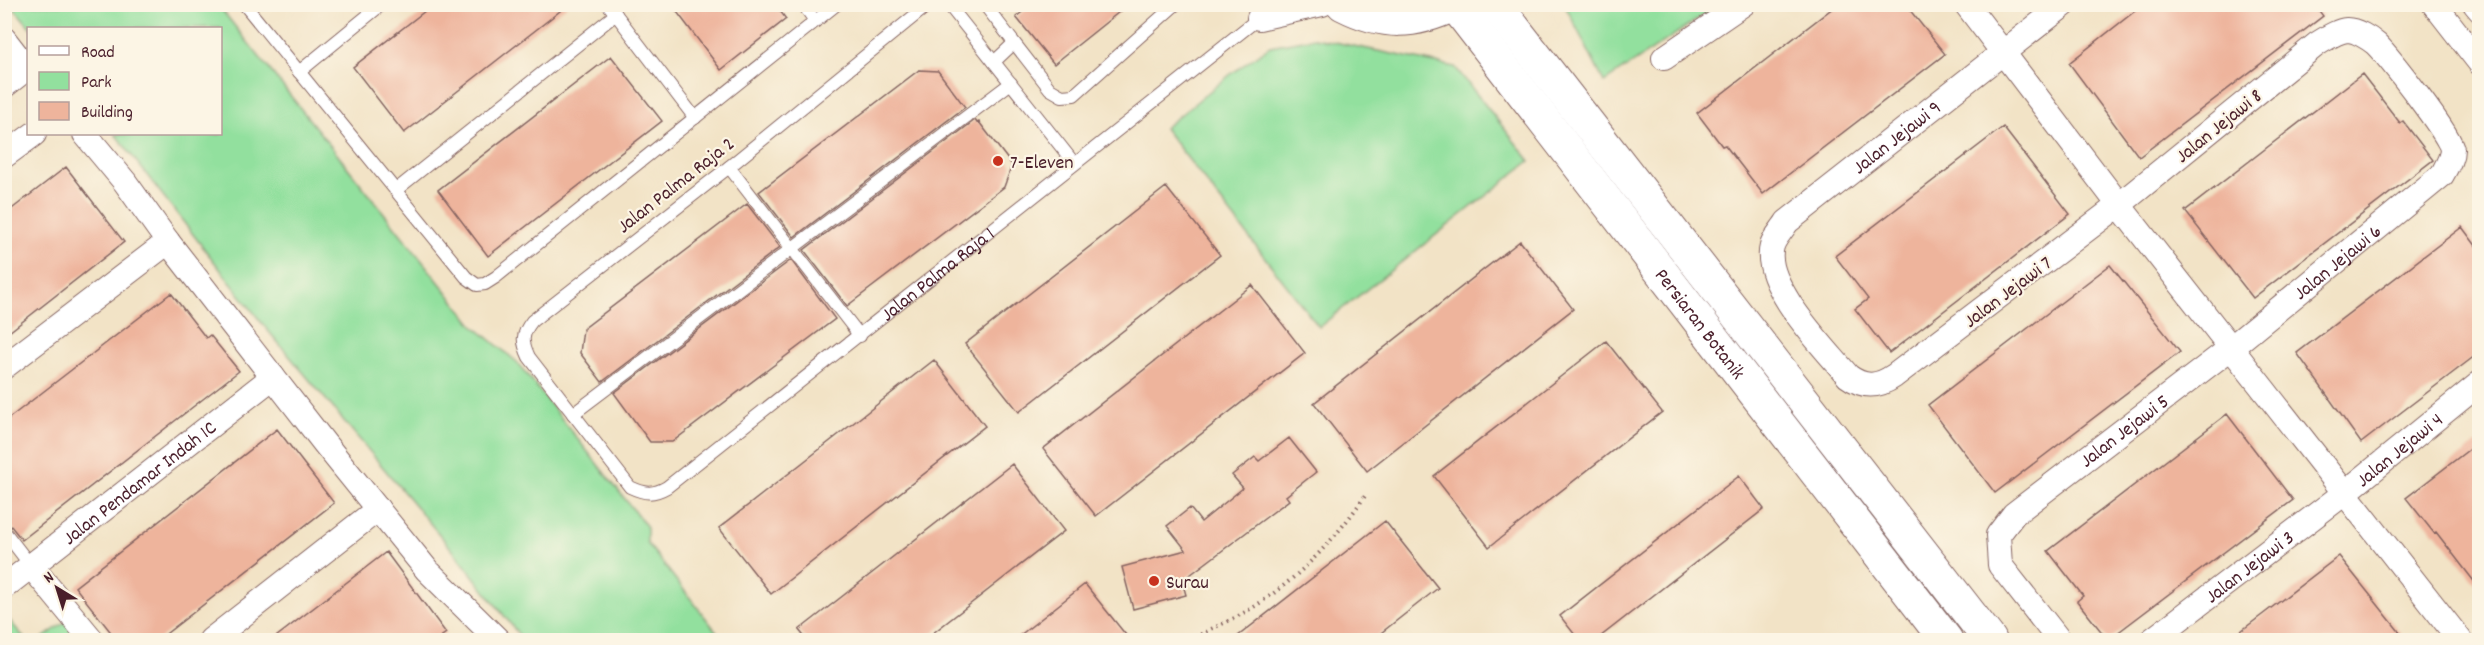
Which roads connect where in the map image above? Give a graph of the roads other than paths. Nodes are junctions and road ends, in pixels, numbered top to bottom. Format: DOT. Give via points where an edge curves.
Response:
graph roads {
  1 [pos="244,4"];
  2 [pos="382,4"];
  3 [pos="803,4"];
  4 [pos="837,4"];
  5 [pos="929,4"];
  6 [pos="948,4"];
  7 [pos="984,4"];
  8 [pos="1176,4"];
  9 [pos="1323,4"];
  10 [pos="1343,4"];
  11 [pos="1495,4"];
  12 [pos="1743,4"];
  13 [pos="1966,4"];
  14 [pos="2065,4"];
  15 [pos="2434,4"];
  16 [pos="2475,4"];
  17 [pos="1455,5"];
  18 [pos="612,9"];
  19 [pos="2480,10"];
  20 [pos="1264,11"];
  21 [pos="815,21"];
  22 [pos="4,39"];
  23 [pos="1014,43"];
  24 [pos="2004,52"];
  25 [pos="1664,58"];
  26 [pos="994,62"];
  27 [pos="2480,63"];
  28 [pos="27,68"];
  29 [pos="27,70"];
  30 [pos="298,72"];
  31 [pos="1011,83"];
  32 [pos="4,86"];
  33 [pos="695,118"];
  34 [pos="33,135"];
  35 [pos="86,135"];
  36 [pos="4,156"];
  37 [pos="1074,163"];
  38 [pos="729,167"];
  39 [pos="2442,175"];
  40 [pos="396,190"];
  41 [pos="2119,206"];
  42 [pos="1787,222"];
  43 [pos="168,243"];
  44 [pos="792,250"];
  45 [pos="860,336"];
  46 [pos="2232,347"];
  47 [pos="4,368"];
  48 [pos="273,377"];
  49 [pos="2480,383"];
  50 [pos="573,414"];
  51 [pos="2346,492"];
  52 [pos="378,509"];
  53 [pos="4,531"];
  54 [pos="31,566"];
  55 [pos="4,587"];
  56 [pos="2480,632"];
  57 [pos="494,639"];
  58 [pos="92,640"];
  59 [pos="211,640"];
  60 [pos="1946,640"];
  61 [pos="1990,640"];
  62 [pos="2059,640"];
  63 [pos="2152,640"];
  64 [pos="2460,640"];
  65 [pos="2468,640"];
  1 -- 30 [label="lane"];
  2 -- 30 [label="lane"];
  3 -- 21 [label="lane"];
  4 -- 21 [label="lane"];
  5 -- 38 [label="lane, Jalan Palma Raja 2"];
  6 -- 26 [label="lane"];
  7 -- 23 [label="lane"];
  8 -- 23 [label="lane" via="1074,94 1062,96 1050,89"];
  9 -- 20 [label="street, Jalan Palma Raja 1"];
  10 -- 17 [label="main road" via="1365,15 1395,21 1426,17"];
  11 -- 61 [label="main road"];
  12 -- 25 [label="street"];
  13 -- 24 [label="street"];
  14 -- 24 [label="street, Jalan Jejawi 9"];
  15 -- 27 [label="street"];
  16 -- 19 [label="street"];
  17 -- 60 [label="main road, Persiaran Botanik"];
  18 -- 33 [label="lane"];
  18 -- 40 [label="lane"];
  20 -- 37 [label="lane, Jalan Palma Raja 1"];
  21 -- 33 [label="lane"];
  22 -- 28 [label="street"];
  23 -- 26 [label="lane"];
  24 -- 41 [label="street"];
  24 -- 42 [label="street, Jalan Jejawi 9"];
  26 -- 31 [label="lane"];
  29 -- 32 [label="street"];
  30 -- 40 [label="lane"];
  31 -- 37 [label="lane"];
  31 -- 44 [label="lane"];
  33 -- 40 [label="lane" via="485,284 477,285 466,277"];
  34 -- 36 [label="street"];
  35 -- 43 [label="street"];
  37 -- 45 [label="lane, Jalan Palma Raja 1"];
  38 -- 44 [label="lane"];
  38 -- 50 [label="lane, Jalan Palma Raja 2" via="525,330 523,342 529,357"];
  39 -- 41 [label="street, Jalan Jejawi 8" via="2452,147 2442,128 2375,44 2347,30 2317,44"];
  39 -- 46 [label="street, Jalan Jejawi 6"];
  41 -- 42 [label="street, Jalan Jejawi 7" via="1894,376 1875,385 1860,385 1848,376 1781,293 1772,270 1772,246"];
  41 -- 46 [label="street"];
  43 -- 47 [label="street"];
  43 -- 48 [label="street"];
  44 -- 45 [label="lane"];
  44 -- 50 [label="lane"];
  45 -- 50 [label="lane, Jalan Palma Raja 1" via="656,494 643,494 630,487"];
  46 -- 51 [label="street"];
  46 -- 62 [label="street, Jalan Jejawi 5" via="2014,514 1998,536 2000,565"];
  48 -- 52 [label="street"];
  48 -- 54 [label="street, Jalan Pendamar Indah 1C"];
  49 -- 51 [label="street, Jalan Jejawi 4"];
  51 -- 63 [label="street, Jalan Jejawi 3"];
  51 -- 64 [label="street"];
  52 -- 57 [label="street" via="427,570"];
  52 -- 59 [label="street"];
  53 -- 54 [label="lane"];
  54 -- 55 [label="street, Jalan Pendamar Indah 1C"];
  54 -- 58 [label="street"];
  56 -- 65 [label="street"];
}
